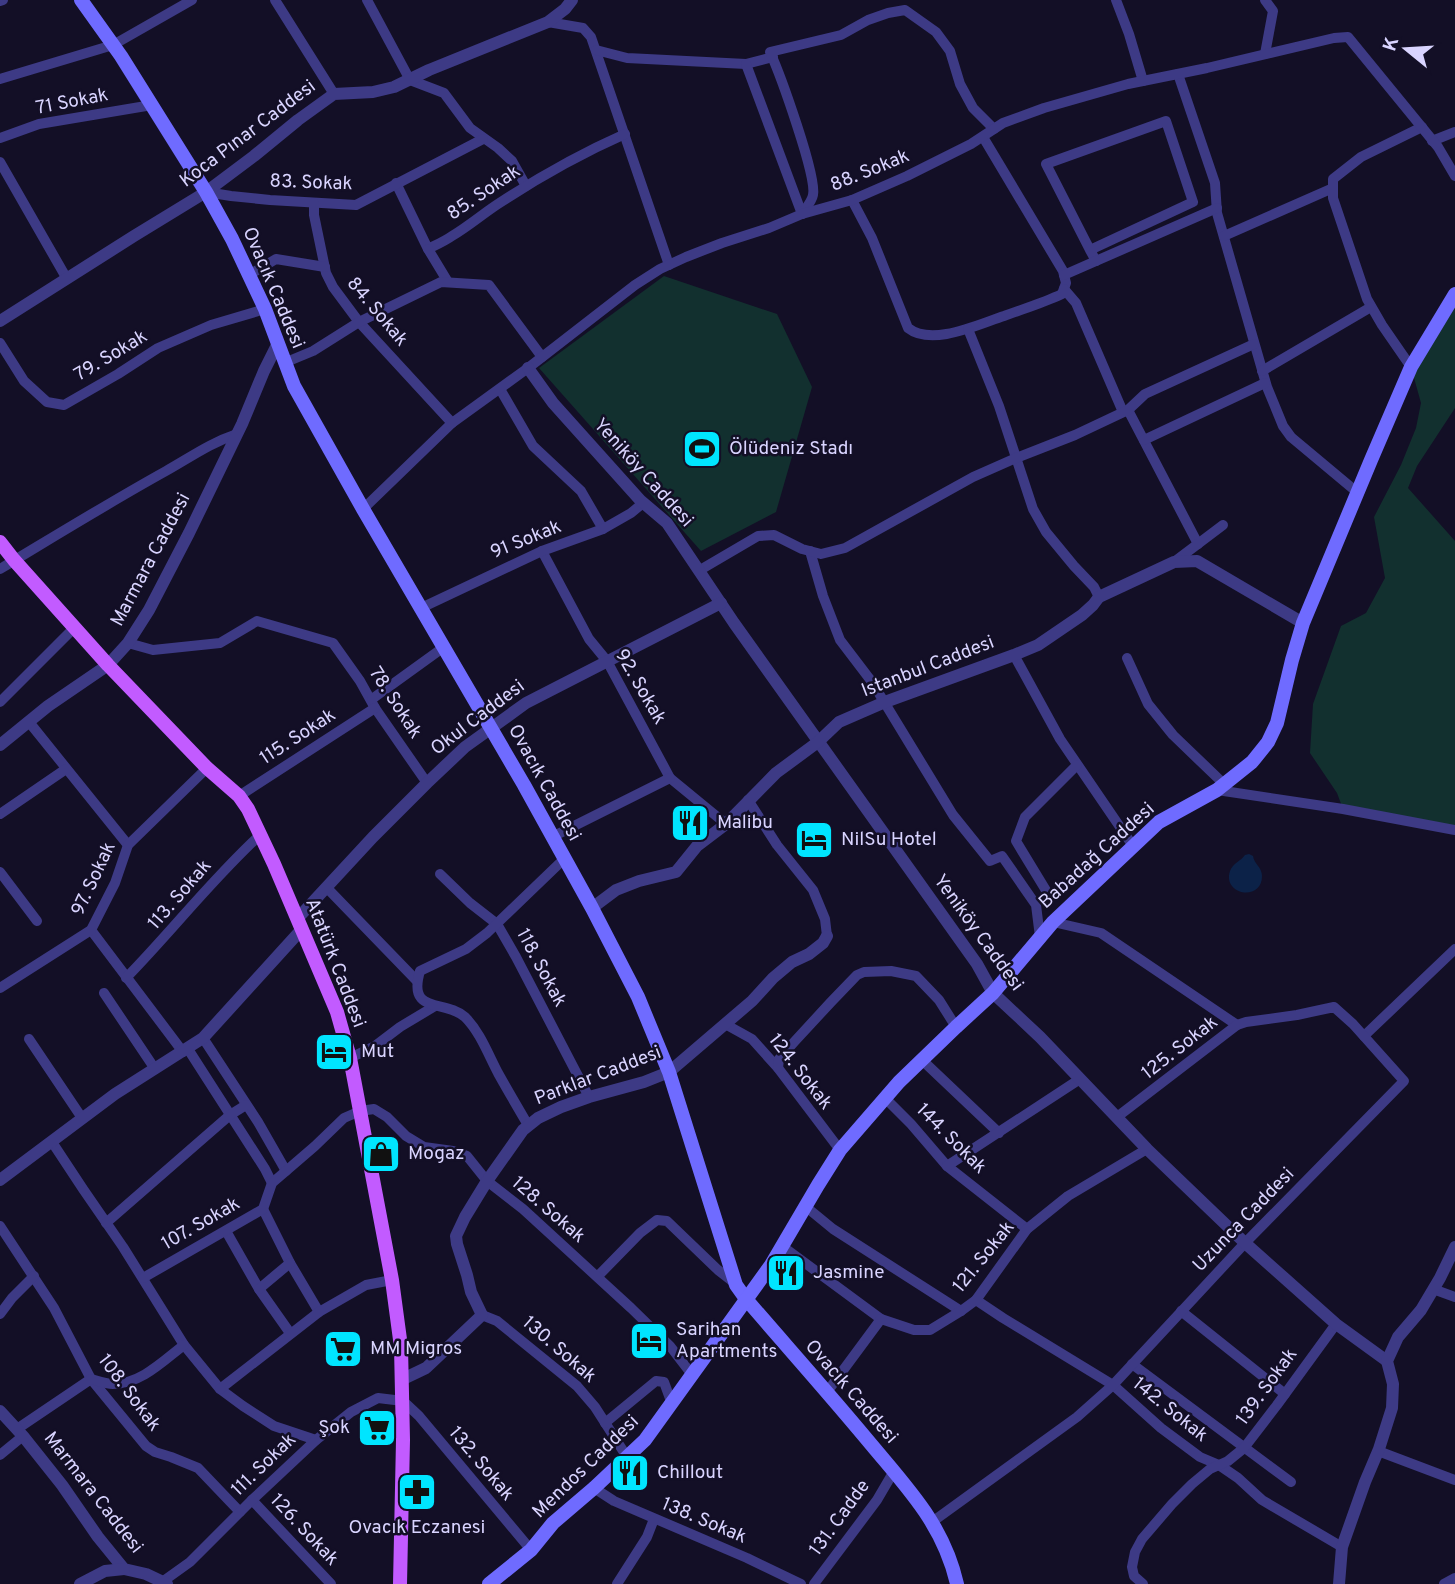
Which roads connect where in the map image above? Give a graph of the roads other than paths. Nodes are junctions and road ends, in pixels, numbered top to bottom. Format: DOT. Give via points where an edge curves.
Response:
graph roads {
  1 [pos="81,0"];
  2 [pos="192,0"];
  3 [pos="275,0"];
  4 [pos="367,0"];
  5 [pos="572,0"];
  6 [pos="1116,0"];
  7 [pos="1265,0"];
  8 [pos="1273,6"];
  9 [pos="548,22"];
  10 [pos="113,45"];
  11 [pos="596,50"];
  12 [pos="1265,54"];
  13 [pos="773,57"];
  14 [pos="746,64"];
  15 [pos="1178,74"];
  16 [pos="0,79"];
  17 [pos="410,80"];
  18 [pos="1143,81"];
  19 [pos="334,94"];
  20 [pos="152,105"];
  21 [pos="1422,127"];
  22 [pos="994,129"];
  23 [pos="1455,132"];
  24 [pos="625,134"];
  25 [pos="983,136"];
  26 [pos="0,138"];
  27 [pos="483,139"];
  28 [pos="1432,141"];
  29 [pos="0,162"];
  30 [pos="1455,176"];
  31 [pos="396,183"];
  32 [pos="526,186"];
  33 [pos="1333,188"];
  34 [pos="206,192"];
  35 [pos="852,200"];
  36 [pos="314,203"];
  37 [pos="1217,208"];
  38 [pos="802,214"];
  39 [pos="1224,236"];
  40 [pos="428,249"];
  41 [pos="1090,250"];
  42 [pos="1096,261"];
  43 [pos="669,265"];
  44 [pos="325,267"];
  45 [pos="249,275"];
  46 [pos="1064,275"];
  47 [pos="67,279"];
  48 [pos="448,282"];
  49 [pos="1064,289"];
  50 [pos="1455,294"];
  51 [pos="1371,307"];
  52 [pos="265,309"];
  53 [pos="0,321"];
  54 [pos="359,322"];
  55 [pos="968,329"];
  56 [pos="0,343"];
  57 [pos="1254,344"];
  58 [pos="277,345"];
  59 [pos="542,357"];
  60 [pos="284,363"];
  61 [pos="1411,367"];
  62 [pos="528,368"];
  63 [pos="1262,371"];
  64 [pos="1265,383"];
  65 [pos="500,389"];
  66 [pos="1125,411"];
  67 [pos="452,424"];
  68 [pos="237,434"];
  69 [pos="1144,440"];
  70 [pos="1016,458"];
  71 [pos="1358,493"];
  72 [pos="643,503"];
  73 [pos="363,509"];
  74 [pos="1223,525"];
  75 [pos="603,529"];
  76 [pos="0,542"];
  77 [pos="1198,544"];
  78 [pos="542,551"];
  79 [pos="810,551"];
  80 [pos="14,560"];
  81 [pos="1174,562"];
  82 [pos="0,569"];
  83 [pos="700,570"];
  84 [pos="1099,597"];
  85 [pos="721,603"];
  86 [pos="421,608"];
  87 [pos="1303,623"];
  88 [pos="74,628"];
  89 [pos="128,643"];
  90 [pos="444,647"];
  91 [pos="1014,655"];
  92 [pos="1127,658"];
  93 [pos="607,661"];
  94 [pos="108,666"];
  95 [pos="0,702"];
  96 [pos="885,702"];
  97 [pos="373,703"];
  98 [pos="29,722"];
  99 [pos="491,728"];
  100 [pos="818,742"];
  101 [pos="0,745"];
  102 [pos="1077,765"];
  103 [pos="207,768"];
  104 [pos="66,769"];
  105 [pos="670,778"];
  106 [pos="427,783"];
  107 [pos="1221,788"];
  108 [pos="239,796"];
  109 [pos="748,800"];
  110 [pos="0,814"];
  111 [pos="726,824"];
  112 [pos="1455,830"];
  113 [pos="260,835"];
  114 [pos="552,837"];
  115 [pos="128,845"];
  116 [pos="1133,846"];
  117 [pos="564,859"];
  118 [pos="0,872"];
  119 [pos="440,874"];
  120 [pos="327,888"];
  121 [pos="1050,897"];
  122 [pos="592,908"];
  123 [pos="37,921"];
  124 [pos="1053,922"];
  125 [pos="300,924"];
  126 [pos="497,924"];
  127 [pos="91,930"];
  128 [pos="827,936"];
  129 [pos="1040,937"];
  130 [pos="1455,949"];
  131 [pos="127,978"];
  132 [pos="417,982"];
  133 [pos="0,988"];
  134 [pos="104,993"];
  135 [pos="993,993"];
  136 [pos="435,1006"];
  137 [pos="725,1024"];
  138 [pos="1237,1025"];
  139 [pos="956,1027"];
  140 [pos="1364,1036"];
  141 [pos="203,1038"];
  142 [pos="29,1039"];
  143 [pos="185,1050"];
  144 [pos="350,1058"];
  145 [pos="922,1060"];
  146 [pos="778,1068"];
  147 [pos="155,1069"];
  148 [pos="669,1072"];
  149 [pos="1080,1079"];
  150 [pos="1404,1081"];
  151 [pos="589,1097"];
  152 [pos="885,1098"];
  153 [pos="246,1105"];
  154 [pos="360,1111"];
  155 [pos="230,1115"];
  156 [pos="1117,1117"];
  157 [pos="82,1118"];
  158 [pos="528,1125"];
  159 [pos="999,1133"];
  160 [pos="52,1142"];
  161 [pos="1147,1149"];
  162 [pos="840,1150"];
  163 [pos="947,1166"];
  164 [pos="286,1171"];
  165 [pos="0,1180"];
  166 [pos="487,1181"];
  167 [pos="272,1183"];
  168 [pos="805,1206"];
  169 [pos="263,1209"];
  170 [pos="106,1223"];
  171 [pos="0,1226"];
  172 [pos="1027,1229"];
  173 [pos="226,1231"];
  174 [pos="1245,1243"];
  175 [pos="782,1246"];
  176 [pos="1455,1247"];
  177 [pos="290,1263"];
  178 [pos="34,1276"];
  179 [pos="598,1276"];
  180 [pos="143,1278"];
  181 [pos="392,1280"];
  182 [pos="736,1285"];
  183 [pos="259,1289"];
  184 [pos="1433,1289"];
  185 [pos="1455,1297"];
  186 [pos="746,1299"];
  187 [pos="976,1300"];
  188 [pos="961,1311"];
  189 [pos="1181,1311"];
  190 [pos="319,1312"];
  191 [pos="0,1314"];
  192 [pos="482,1315"];
  193 [pos="881,1319"];
  194 [pos="1336,1324"];
  195 [pos="290,1333"];
  196 [pos="184,1345"];
  197 [pos="1387,1361"];
  198 [pos="1132,1364"];
  199 [pos="693,1376"];
  200 [pos="91,1378"];
  201 [pos="403,1379"];
  202 [pos="1113,1385"];
  203 [pos="220,1389"];
  204 [pos="827,1392"];
  205 [pos="1285,1394"];
  206 [pos="403,1401"];
  207 [pos="672,1404"];
  208 [pos="0,1411"];
  209 [pos="606,1423"];
  210 [pos="20,1433"];
  211 [pos="316,1440"];
  212 [pos="1244,1448"];
  213 [pos="1378,1451"];
  214 [pos="0,1455"];
  215 [pos="627,1457"];
  216 [pos="1219,1465"];
  217 [pos="894,1471"];
  218 [pos="1455,1480"];
  219 [pos="1291,1482"];
  220 [pos="594,1488"];
  221 [pos="252,1500"];
  222 [pos="240,1512"];
  223 [pos="654,1518"];
  224 [pos="932,1522"];
  225 [pos="1342,1547"];
  226 [pos="531,1550"];
  227 [pos="124,1569"];
  228 [pos="1455,1578"];
  229 [pos="164,1583"];
  230 [pos="80,1584"];
  231 [pos="331,1584"];
  232 [pos="400,1584"];
  233 [pos="489,1584"];
  234 [pos="617,1584"];
  235 [pos="801,1584"];
  236 [pos="814,1584"];
  237 [pos="957,1584"];
  238 [pos="1143,1584"];
  239 [pos="1339,1584"];
  240 [pos="1444,1584"];
  1 -- 10 [label="main road, Ovacık Caddesi"];
  2 -- 10 [label="street"];
  3 -- 19 [label="street"];
  4 -- 17 [label="street"];
  5 -- 9 [label="street, Koca Pınar Caddesi"];
  6 -- 18 [label="street"];
  7 -- 8 [label="street"];
  8 -- 12 [label="street"];
  9 -- 11 [label="street" via="583,28"];
  9 -- 17 [label="street, Koca Pınar Caddesi"];
  10 -- 16 [label="street"];
  10 -- 20 [label="main road, Ovacık Caddesi"];
  11 -- 14 [label="street" via="627,58"];
  11 -- 24 [label="street"];
  12 -- 15 [label="street, 88. Sokak"];
  12 -- 21 [label="street, 88. Sokak" via="1348,37"];
  13 -- 14 [label="street"];
  13 -- 22 [label="street" via="770,52 841,35 868,20 905,10 936,32 950,51 960,85"];
  13 -- 38 [label="street" via="813,183 813,196"];
  14 -- 38 [label="street"];
  15 -- 18 [label="street, 88. Sokak"];
  15 -- 37 [label="street" via="1215,183"];
  17 -- 19 [label="street, Koca Pınar Caddesi" via="373,92"];
  17 -- 27 [label="street" via="444,93"];
  18 -- 22 [label="street, 88. Sokak" via="1044,108"];
  19 -- 34 [label="street, Koca Pınar Caddesi"];
  20 -- 26 [label="street, 71 Sokak" via="39,124"];
  20 -- 34 [label="main road, Ovacık Caddesi"];
  21 -- 28 [label="street"];
  21 -- 33 [label="street" via="1361,157 1333,179"];
  22 -- 25 [label="street, 88. Sokak"];
  23 -- 28 [label="street"];
  24 -- 32 [label="street, 85. Sokak"];
  24 -- 43 [label="street"];
  25 -- 35 [label="street, 88. Sokak"];
  25 -- 46 [label="street"];
  27 -- 31 [label="street, 83. Sokak"];
  27 -- 32 [label="street" via="513,161"];
  28 -- 30 [label="street"];
  29 -- 47 [label="street"];
  31 -- 36 [label="street, 83. Sokak" via="356,205"];
  31 -- 40 [label="street"];
  32 -- 40 [label="street, 85. Sokak"];
  33 -- 39 [label="street"];
  33 -- 51 [label="street"];
  34 -- 36 [label="street, 83. Sokak"];
  34 -- 45 [label="main road, Ovacık Caddesi"];
  34 -- 47 [label="street, Koca Pınar Caddesi"];
  35 -- 38 [label="street, 88. Sokak"];
  35 -- 55 [label="street" via="908,328 914,333 942,335"];
  36 -- 44 [label="street, 84. Sokak"];
  37 -- 39 [label="street"];
  37 -- 42 [label="street"];
  38 -- 43 [label="street, 88. Sokak"];
  39 -- 57 [label="street"];
  40 -- 48 [label="street"];
  41 -- 41 [label="street" via="1046,164 1166,121 1193,202"];
  41 -- 42 [label="street"];
  42 -- 46 [label="street"];
  43 -- 59 [label="street, 88. Sokak" via="635,285"];
  44 -- 45 [label="street" via="276,259"];
  44 -- 54 [label="street, 84. Sokak" via="332,288"];
  45 -- 52 [label="main road, Ovacık Caddesi"];
  46 -- 49 [label="street"];
  47 -- 53 [label="street, Koca Pınar Caddesi"];
  48 -- 54 [label="street"];
  48 -- 59 [label="street" via="489,285"];
  49 -- 55 [label="street" via="1044,302"];
  49 -- 66 [label="street" via="1076,303"];
  50 -- 61 [label="main road, Babadağ Caddesi"];
  51 -- 61 [label="street"];
  51 -- 63 [label="street"];
  52 -- 56 [label="street, 79. Sokak" via="158,348 64,405 47,402 24,381"];
  52 -- 58 [label="main road, Ovacık Caddesi"];
  54 -- 60 [label="street"];
  54 -- 67 [label="street, 84. Sokak"];
  55 -- 70 [label="street"];
  57 -- 63 [label="street"];
  57 -- 66 [label="street" via="1145,394"];
  58 -- 60 [label="main road, Ovacık Caddesi"];
  58 -- 68 [label="street, Marmara Caddesi"];
  59 -- 62 [label="street, 88. Sokak"];
  60 -- 73 [label="main road, Ovacık Caddesi"];
  61 -- 71 [label="main road, Babadağ Caddesi"];
  62 -- 65 [label="street, 88. Sokak"];
  62 -- 72 [label="street, Yeniköy Caddesi"];
  63 -- 64 [label="street"];
  64 -- 69 [label="street"];
  64 -- 71 [label="street" via="1291,438"];
  65 -- 67 [label="street, 88. Sokak"];
  65 -- 75 [label="street" via="533,446 581,491"];
  66 -- 69 [label="street"];
  66 -- 70 [label="street"];
  67 -- 73 [label="street, 88. Sokak"];
  68 -- 80 [label="street" via="215,442"];
  68 -- 89 [label="street, Marmara Caddesi"];
  69 -- 77 [label="street"];
  70 -- 79 [label="street" via="845,548 821,554"];
  70 -- 84 [label="street" via="1046,532"];
  71 -- 87 [label="main road, Babadağ Caddesi"];
  72 -- 75 [label="street, 91 Sokak"];
  72 -- 83 [label="street, Yeniköy Caddesi" via="667,523"];
  73 -- 86 [label="main road, Ovacık Caddesi"];
  74 -- 77 [label="street"];
  75 -- 78 [label="street, 91 Sokak"];
  76 -- 80 [label="main road, Atatürk Caddesi"];
  77 -- 81 [label="street"];
  78 -- 86 [label="street, 91 Sokak"];
  78 -- 93 [label="street, 92. Sokak" via="589,639"];
  79 -- 83 [label="street" via="774,535 758,536"];
  79 -- 96 [label="street" via="840,640"];
  80 -- 82 [label="street"];
  80 -- 88 [label="main road, Atatürk Caddesi"];
  81 -- 84 [label="street, Istanbul Caddesi"];
  81 -- 87 [label="street" via="1197,561"];
  83 -- 85 [label="street, Yeniköy Caddesi"];
  84 -- 91 [label="street, Istanbul Caddesi" via="1055,634"];
  85 -- 93 [label="street, Okul Caddesi"];
  85 -- 100 [label="street, Yeniköy Caddesi"];
  86 -- 90 [label="main road, Ovacık Caddesi"];
  87 -- 107 [label="main road, Babadağ Caddesi" via="1268,742"];
  88 -- 94 [label="main road, Atatürk Caddesi"];
  88 -- 95 [label="street"];
  89 -- 94 [label="street, Marmara Caddesi"];
  89 -- 97 [label="street, 78. Sokak" via="153,650 220,643 257,621 333,643"];
  90 -- 97 [label="street, 115. Sokak"];
  90 -- 99 [label="main road, Ovacık Caddesi"];
  91 -- 96 [label="street, Istanbul Caddesi"];
  91 -- 102 [label="street"];
  92 -- 107 [label="street" via="1148,704"];
  93 -- 99 [label="street, Okul Caddesi" via="526,703"];
  93 -- 105 [label="street, 92. Sokak"];
  94 -- 98 [label="street, Marmara Caddesi"];
  94 -- 103 [label="main road, Atatürk Caddesi"];
  96 -- 100 [label="street, Istanbul Caddesi" via="839,722"];
  96 -- 129 [label="street" via="953,815 990,861 1002,856 1036,905"];
  97 -- 106 [label="street, 78. Sokak"];
  97 -- 108 [label="street, 115. Sokak"];
  98 -- 101 [label="street, Marmara Caddesi"];
  98 -- 104 [label="street"];
  99 -- 106 [label="street, Okul Caddesi"];
  99 -- 114 [label="main road, Ovacık Caddesi"];
  100 -- 109 [label="street, Istanbul Caddesi"];
  100 -- 135 [label="street, Yeniköy Caddesi"];
  102 -- 116 [label="street"];
  102 -- 121 [label="street" via="1025,817 1016,841"];
  103 -- 108 [label="main road, Atatürk Caddesi"];
  103 -- 115 [label="street, 97. Sokak"];
  104 -- 110 [label="street"];
  104 -- 115 [label="street"];
  105 -- 111 [label="street, 92. Sokak"];
  105 -- 114 [label="street"];
  106 -- 120 [label="street, Okul Caddesi"];
  107 -- 112 [label="street"];
  107 -- 116 [label="main road, Babadağ Caddesi" via="1159,822"];
  108 -- 113 [label="main road, Atatürk Caddesi"];
  109 -- 111 [label="street, Istanbul Caddesi"];
  109 -- 128 [label="street" via="813,890"];
  111 -- 122 [label="street, Istanbul Caddesi" via="697,846 677,872 616,890"];
  113 -- 125 [label="main road, Atatürk Caddesi"];
  113 -- 131 [label="street, 113. Sokak"];
  114 -- 117 [label="main road, Ovacık Caddesi"];
  115 -- 127 [label="street, 97. Sokak"];
  116 -- 124 [label="main road, Babadağ Caddesi"];
  117 -- 122 [label="main road, Ovacık Caddesi"];
  117 -- 126 [label="street"];
  118 -- 123 [label="street"];
  119 -- 126 [label="street, 118. Sokak"];
  120 -- 125 [label="street, Okul Caddesi"];
  120 -- 132 [label="street"];
  122 -- 148 [label="main road, Ovacık Caddesi" via="638,997"];
  124 -- 129 [label="main road, Babadağ Caddesi"];
  124 -- 138 [label="street" via="1101,933"];
  125 -- 141 [label="street, Okul Caddesi"];
  125 -- 144 [label="main road, Atatürk Caddesi" via="337,1012"];
  126 -- 132 [label="street" via="466,949 420,971"];
  126 -- 151 [label="street, 118. Sokak"];
  127 -- 131 [label="street"];
  127 -- 133 [label="street, 97. Sokak"];
  128 -- 137 [label="street, Parklar Caddesi"];
  129 -- 135 [label="main road, Babadağ Caddesi"];
  130 -- 140 [label="street"];
  131 -- 143 [label="street"];
  132 -- 136 [label="street" via="424,1000"];
  134 -- 147 [label="street"];
  135 -- 139 [label="main road, Babadağ Caddesi"];
  135 -- 149 [label="street, Yeniköy Caddesi"];
  136 -- 144 [label="street"];
  136 -- 158 [label="street" via="462,1014 475,1028"];
  137 -- 146 [label="street, 124. Sokak" via="752,1038"];
  137 -- 148 [label="street, Parklar Caddesi"];
  138 -- 140 [label="street, 125. Sokak" via="1334,1006"];
  138 -- 156 [label="street, 125. Sokak"];
  139 -- 145 [label="main road, Babadağ Caddesi"];
  139 -- 146 [label="street" via="916,976 864,972 787,1050"];
  140 -- 150 [label="street, 125. Sokak"];
  141 -- 143 [label="street, Okul Caddesi"];
  141 -- 153 [label="street"];
  142 -- 157 [label="street"];
  143 -- 147 [label="street, Okul Caddesi"];
  143 -- 155 [label="street"];
  144 -- 154 [label="main road, Atatürk Caddesi"];
  145 -- 152 [label="main road, Babadağ Caddesi"];
  145 -- 159 [label="street"];
  146 -- 162 [label="street, 124. Sokak"];
  147 -- 157 [label="street, Okul Caddesi"];
  148 -- 151 [label="street, Parklar Caddesi"];
  148 -- 182 [label="main road, Ovacık Caddesi"];
  149 -- 156 [label="street, Yeniköy Caddesi"];
  149 -- 159 [label="street"];
  150 -- 174 [label="street, Uzunca Caddesi"];
  151 -- 158 [label="street, Parklar Caddesi"];
  152 -- 162 [label="main road, Babadağ Caddesi"];
  152 -- 163 [label="street, 144. Sokak"];
  153 -- 155 [label="street"];
  153 -- 164 [label="street"];
  154 -- 164 [label="street" via="344,1118"];
  154 -- 166 [label="street, 128. Sokak" via="374,1109 424,1147 467,1156"];
  154 -- 181 [label="main road, Atatürk Caddesi"];
  155 -- 167 [label="street"];
  155 -- 170 [label="street"];
  156 -- 161 [label="street, Yeniköy Caddesi"];
  157 -- 160 [label="street, Okul Caddesi"];
  158 -- 166 [label="street, Parklar Caddesi"];
  159 -- 163 [label="street"];
  160 -- 165 [label="street, Okul Caddesi"];
  160 -- 170 [label="street"];
  161 -- 172 [label="street, 121. Sokak" via="1068,1196"];
  161 -- 174 [label="street, Yeniköy Caddesi"];
  162 -- 168 [label="main road, Babadağ Caddesi"];
  163 -- 172 [label="street, 144. Sokak"];
  164 -- 167 [label="street"];
  166 -- 179 [label="street, 128. Sokak"];
  166 -- 192 [label="street, Parklar Caddesi" via="456,1236"];
  167 -- 169 [label="street, 107. Sokak"];
  168 -- 175 [label="main road, Babadağ Caddesi"];
  168 -- 188 [label="street"];
  169 -- 173 [label="street, 107. Sokak"];
  169 -- 177 [label="street"];
  170 -- 180 [label="street"];
  171 -- 178 [label="street, 108. Sokak"];
  172 -- 187 [label="street, 121. Sokak"];
  173 -- 180 [label="street, 107. Sokak"];
  173 -- 183 [label="street"];
  174 -- 189 [label="street, Uzunca Caddesi"];
  174 -- 194 [label="street, Yeniköy Caddesi"];
  175 -- 186 [label="main road, Babadağ Caddesi"];
  175 -- 193 [label="street, 121. Sokak"];
  176 -- 184 [label="street"];
  177 -- 183 [label="street"];
  177 -- 190 [label="street"];
  178 -- 191 [label="street"];
  178 -- 200 [label="street, 108. Sokak"];
  179 -- 182 [label="street" via="657,1220 667,1221"];
  179 -- 199 [label="street, 128. Sokak" via="670,1346"];
  180 -- 196 [label="street"];
  181 -- 190 [label="street" via="366,1285"];
  181 -- 201 [label="main road, Atatürk Caddesi"];
  182 -- 186 [label="main road, Ovacık Caddesi"];
  183 -- 195 [label="street"];
  184 -- 185 [label="street"];
  184 -- 197 [label="street" via="1398,1337"];
  186 -- 199 [label="main road, Mendos Caddesi"];
  186 -- 204 [label="main road, Ovacık Caddesi"];
  187 -- 188 [label="street, 121. Sokak"];
  187 -- 202 [label="street, 142. Sokak"];
  188 -- 193 [label="street, 121. Sokak" via="930,1331"];
  189 -- 198 [label="street, Uzunca Caddesi"];
  189 -- 205 [label="street"];
  190 -- 195 [label="street"];
  192 -- 201 [label="street" via="426,1368"];
  192 -- 209 [label="street, 130. Sokak" via="497,1321 577,1386"];
  193 -- 204 [label="street"];
  194 -- 197 [label="street, Yeniköy Caddesi"];
  194 -- 205 [label="street, 139. Sokak"];
  195 -- 203 [label="street"];
  196 -- 200 [label="street" via="132,1382 110,1385"];
  196 -- 203 [label="street"];
  197 -- 213 [label="street" via="1393,1384 1392,1408"];
  198 -- 202 [label="street, Uzunca Caddesi"];
  198 -- 212 [label="street"];
  199 -- 207 [label="main road, Mendos Caddesi"];
  200 -- 210 [label="street"];
  200 -- 222 [label="street, 108. Sokak" via="146,1446 198,1468"];
  201 -- 206 [label="main road, Atatürk Caddesi"];
  202 -- 216 [label="street, 142. Sokak" via="1161,1428"];
  202 -- 224 [label="street, Uzunca Caddesi" via="1077,1417"];
  203 -- 211 [label="street" via="274,1426"];
  204 -- 217 [label="main road, Ovacık Caddesi"];
  205 -- 212 [label="street, 139. Sokak"];
  206 -- 211 [label="street, 111. Sokak" via="378,1398 351,1412"];
  206 -- 226 [label="street, 132. Sokak"];
  206 -- 232 [label="main road, Atatürk Caddesi"];
  207 -- 209 [label="street" via="664,1382 656,1381"];
  207 -- 215 [label="main road, Mendos Caddesi"];
  208 -- 210 [label="street, Marmara Caddesi"];
  209 -- 215 [label="street, 130. Sokak"];
  210 -- 214 [label="street"];
  210 -- 227 [label="street, Marmara Caddesi"];
  211 -- 221 [label="street, 111. Sokak"];
  212 -- 216 [label="street, 139. Sokak"];
  212 -- 219 [label="street"];
  213 -- 218 [label="street"];
  213 -- 225 [label="street"];
  215 -- 220 [label="main road, Mendos Caddesi"];
  216 -- 225 [label="street, 142. Sokak" via="1262,1500"];
  216 -- 238 [label="street, 139. Sokak" via="1192,1484 1142,1539 1132,1567"];
  217 -- 224 [label="main road, Ovacık Caddesi"];
  217 -- 236 [label="street, 131. Cadde"];
  220 -- 223 [label="street, 138. Sokak"];
  220 -- 226 [label="main road, Mendos Caddesi" via="553,1523"];
  221 -- 222 [label="street, 111. Sokak"];
  221 -- 231 [label="street, 126. Sokak"];
  222 -- 229 [label="street, 111. Sokak"];
  223 -- 234 [label="street"];
  223 -- 235 [label="street, 138. Sokak"];
  224 -- 237 [label="main road, Ovacık Caddesi"];
  225 -- 239 [label="street"];
  226 -- 233 [label="main road, Mendos Caddesi"];
  227 -- 229 [label="street, Marmara Caddesi"];
  227 -- 230 [label="street"];
  228 -- 240 [label="street"];
}
